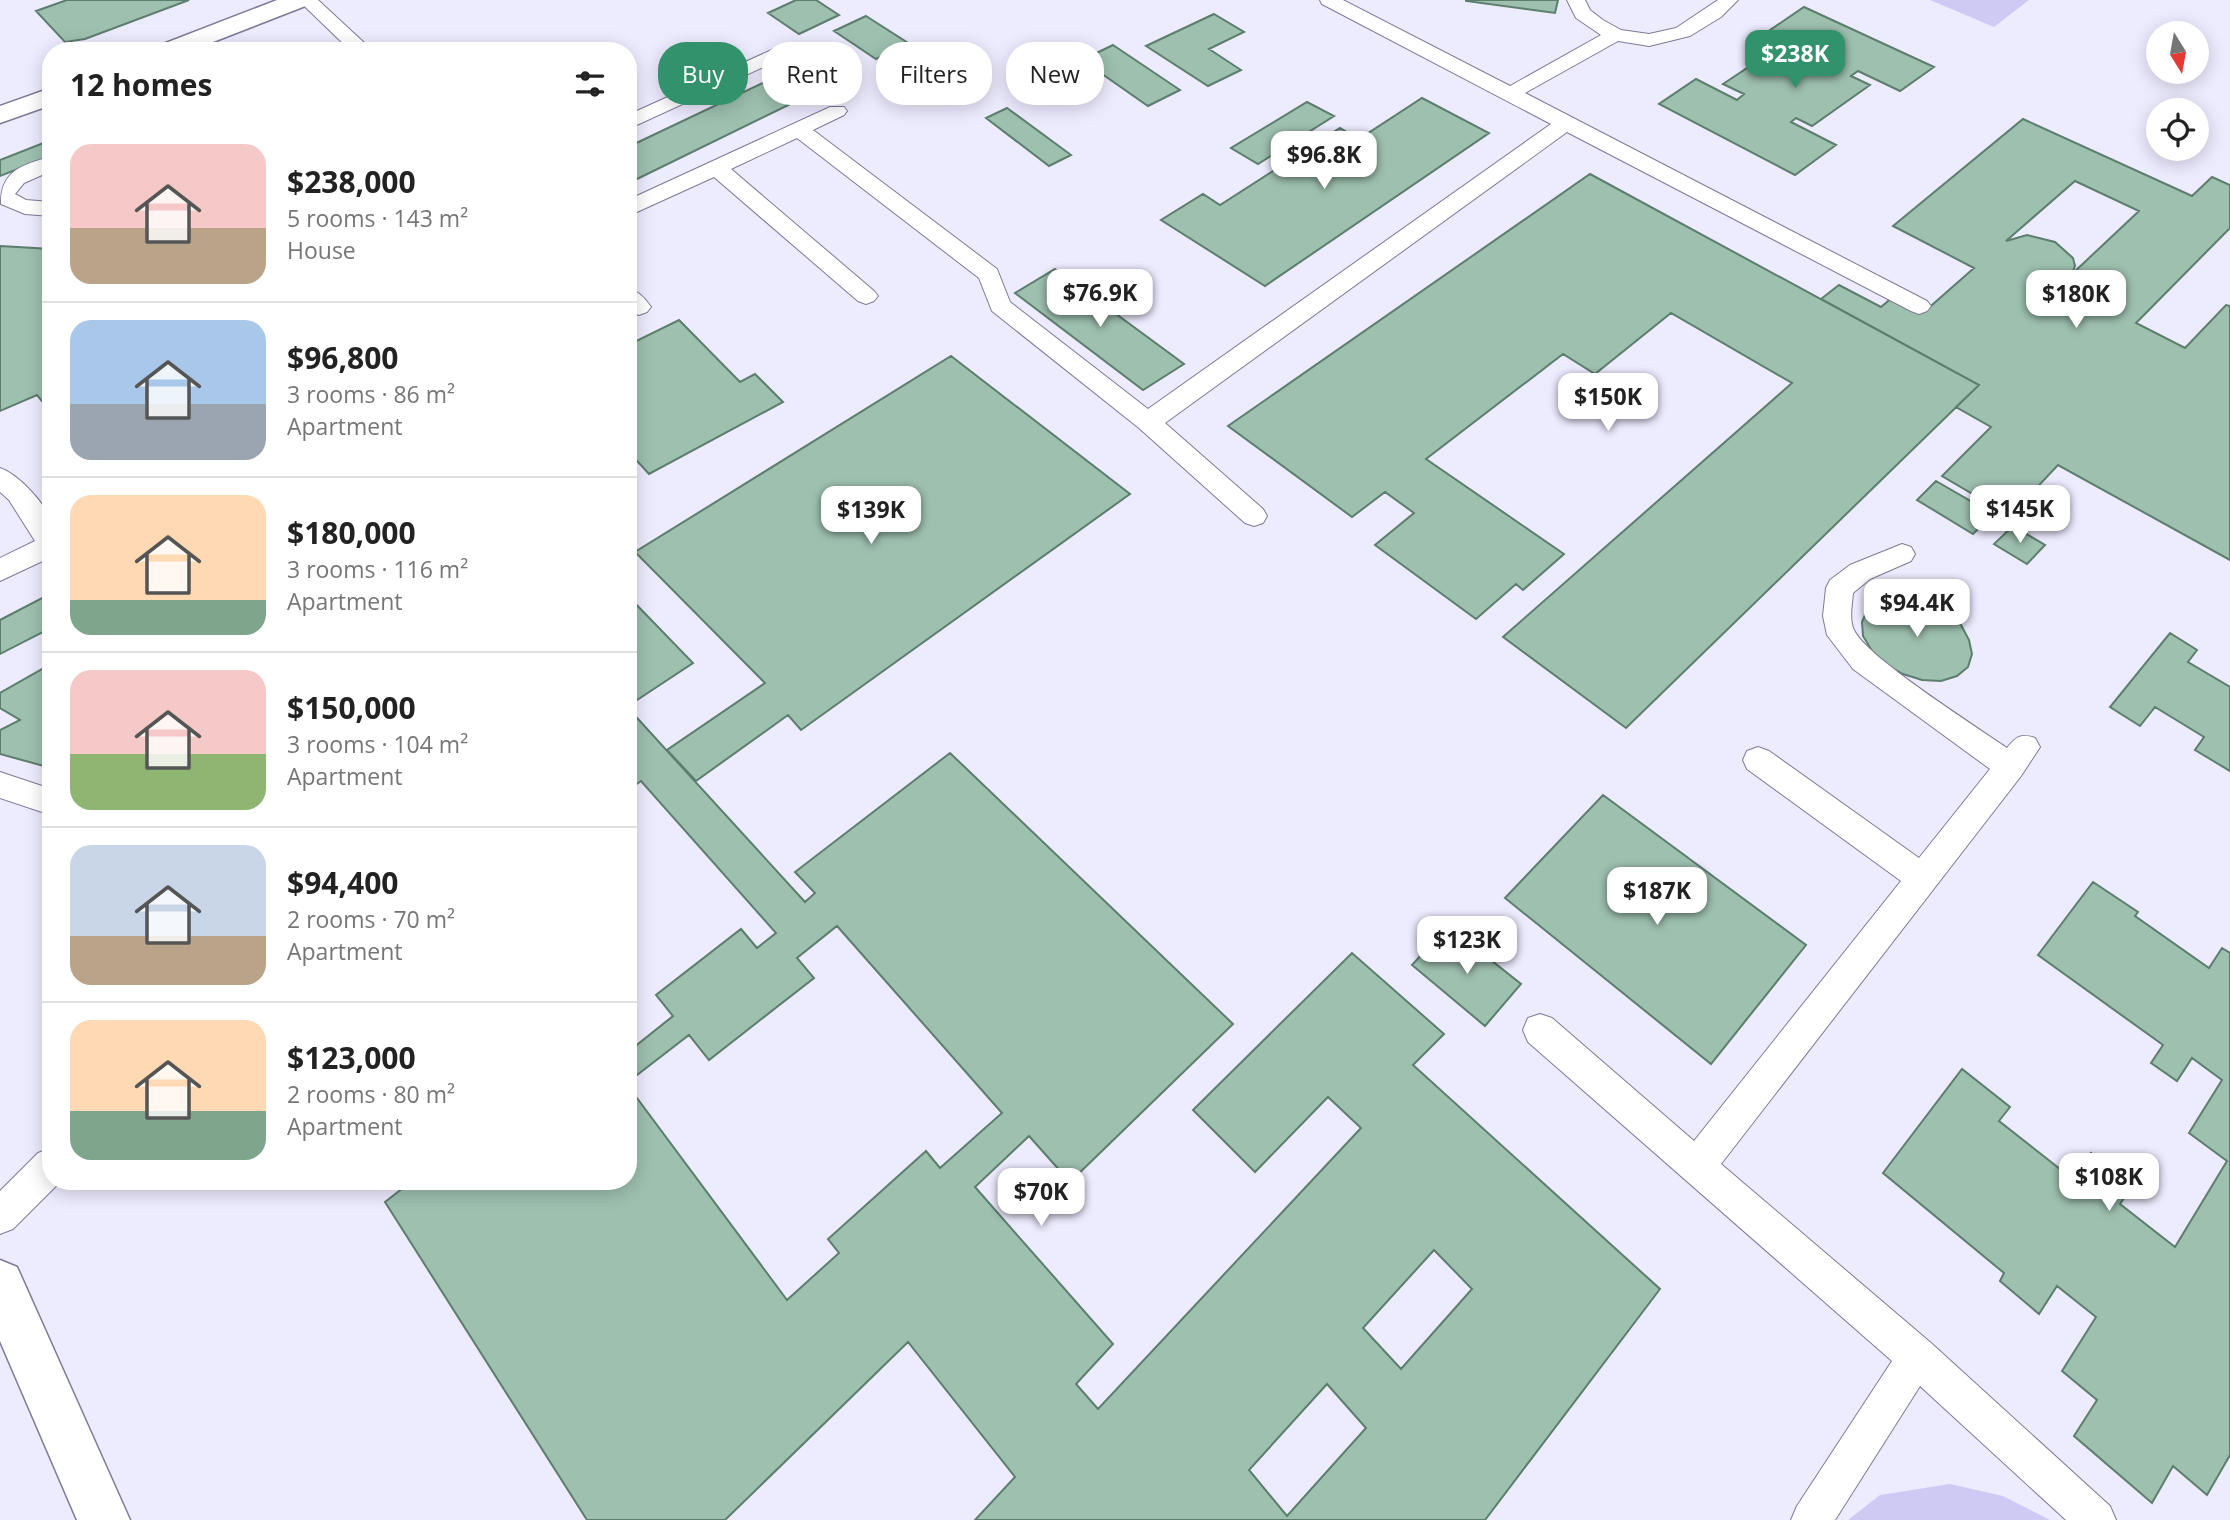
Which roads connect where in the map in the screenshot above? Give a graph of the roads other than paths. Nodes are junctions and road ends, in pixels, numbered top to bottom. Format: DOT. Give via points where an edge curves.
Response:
graph roads {
  1 [pos="299,0"];
  2 [pos="307,0"];
  3 [pos="1329,0"];
  4 [pos="1576,0"];
  5 [pos="1729,0"];
  6 [pos="1615,35"];
  7 [pos="190,42"];
  8 [pos="353,42"];
  9 [pos="762,60"];
  10 [pos="1509,94"];
  11 [pos="42,99"];
  12 [pos="837,111"];
  13 [pos="0,115"];
  14 [pos="637,118"];
  15 [pos="1564,124"];
  16 [pos="797,129"];
  17 [pos="42,167"];
  18 [pos="716,167"];
  19 [pos="637,198"];
  20 [pos="42,208"];
  21 [pos="866,296"];
  22 [pos="1919,306"];
  23 [pos="1148,422"];
  24 [pos="0,478"];
  25 [pos="1254,516"];
  26 [pos="42,530"];
  27 [pos="42,549"];
  28 [pos="1902,554"];
  29 [pos="0,570"];
  30 [pos="1758,760"];
  31 [pos="0,785"];
  32 [pos="42,799"];
  33 [pos="1922,878"];
  34 [pos="1540,1031"];
  35 [pos="1696,1167"];
  36 [pos="42,1175"];
  37 [pos="0,1216"];
  38 [pos="0,1284"];
  39 [pos="1917,1357"];
  40 [pos="104,1520"];
  41 [pos="1811,1520"];
  42 [pos="2096,1520"];
  1 -- 7 [label="street"];
  2 -- 8 [label="lane"];
  3 -- 10 [label="lane"];
  4 -- 6 [label="lane" via="1583,15"];
  5 -- 6 [label="lane" via="1683,34 1646,40"];
  6 -- 10 [label="lane"];
  9 -- 14 [label="lane"];
  10 -- 15 [label="lane"];
  11 -- 13 [label="street"];
  12 -- 16 [label="lane"];
  15 -- 22 [label="lane"];
  15 -- 23 [label="lane"];
  16 -- 18 [label="lane"];
  16 -- 23 [label="lane" via="989,274 1000,306"];
  17 -- 20 [label="lane" via="16,178 4,194 9,202"];
  18 -- 19 [label="lane"];
  18 -- 21 [label="lane"];
  23 -- 25 [label="lane"];
  24 -- 26 [label="lane" via="18,493"];
  27 -- 29 [label="lane"];
  28 -- 33 [label="lane" via="1860,572 1840,588 1840,635 1863,661 2018,757"];
  30 -- 33 [label="lane"];
  31 -- 32 [label="lane"];
  33 -- 35 [label="lane"];
  34 -- 35 [label="lane"];
  35 -- 39 [label="lane"];
  36 -- 37 [label="lane"];
  38 -- 40 [label="street"];
  39 -- 41 [label="lane"];
  39 -- 42 [label="lane"];
}
